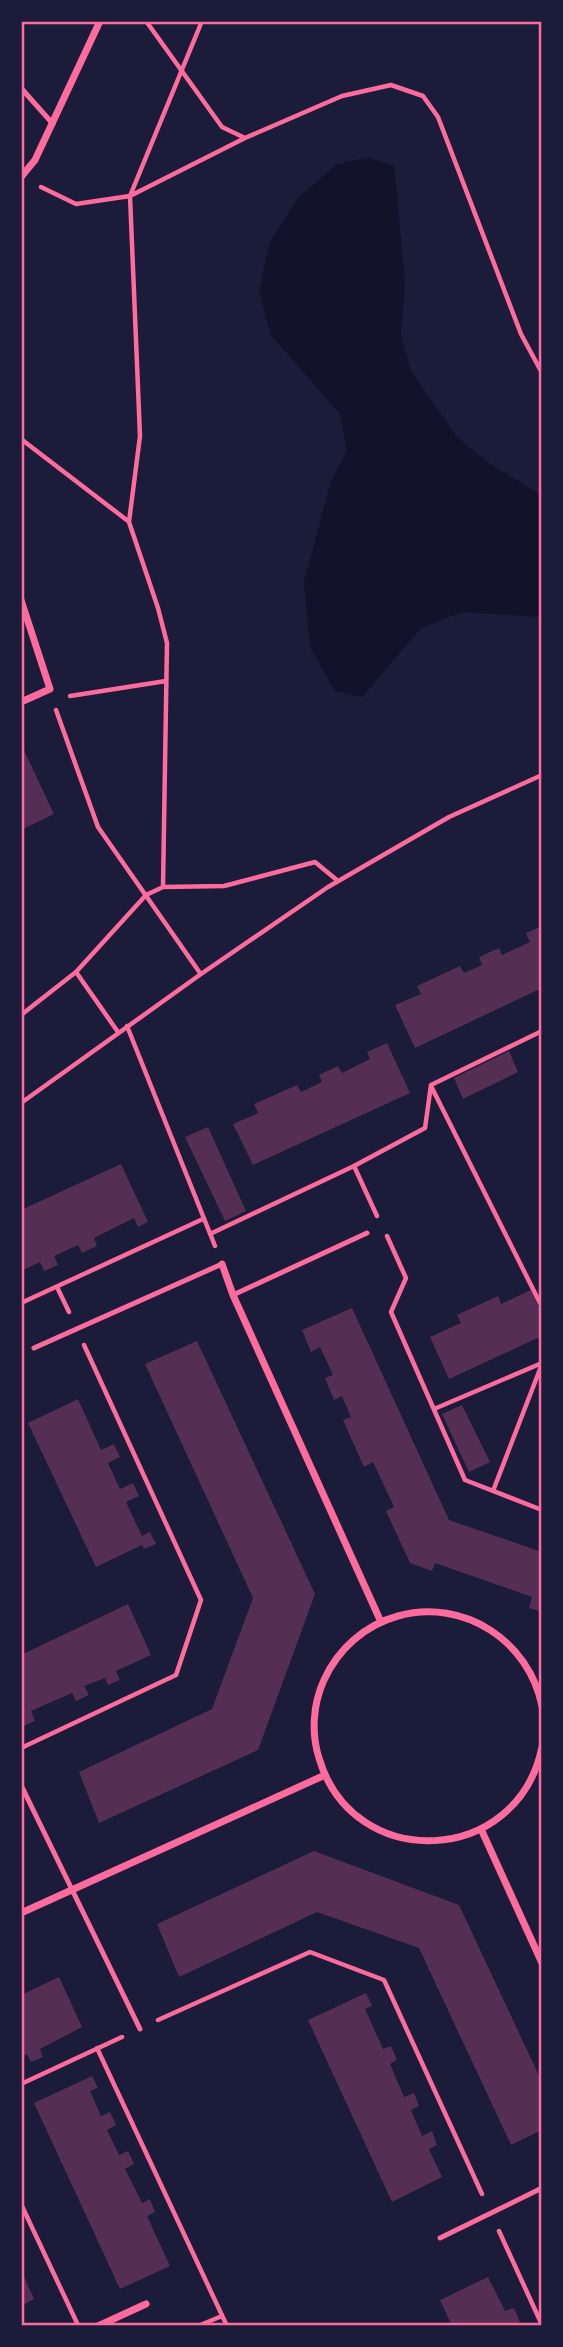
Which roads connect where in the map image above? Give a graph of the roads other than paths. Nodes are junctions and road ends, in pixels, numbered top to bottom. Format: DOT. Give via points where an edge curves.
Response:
graph roads {
  1 [pos="100,21"];
  2 [pos="21,88"];
  3 [pos="53,124"];
  4 [pos="21,177"];
  5 [pos="21,600"];
  6 [pos="21,702"];
  7 [pos="367,1233"];
  8 [pos="222,1264"];
  9 [pos="233,1296"];
  10 [pos="34,1348"];
  11 [pos="380,1622"];
  12 [pos="542,1670"];
  13 [pos="532,1675"];
  14 [pos="542,1706"];
  15 [pos="542,1747"];
  16 [pos="325,1775"];
  17 [pos="21,1785"];
  18 [pos="481,1829"];
  19 [pos="73,1889"];
  20 [pos="21,1913"];
  21 [pos="542,1963"];
  22 [pos="139,2029"];
  23 [pos="542,2188"];
  24 [pos="440,2238"];
  25 [pos="146,2304"];
  26 [pos="98,2326"];
  1 -- 3 [label="street"];
  2 -- 3 [label="lane"];
  3 -- 4 [label="street"];
  5 -- 6 [label="street" via="50,689"];
  7 -- 9 [label="lane"];
  8 -- 9 [label="street"];
  8 -- 10 [label="lane"];
  9 -- 11 [label="street"];
  11 -- 13 [label="street" via="415,1612 462,1617 504,1639"];
  11 -- 16 [label="street" via="349,1644 321,1687 315,1738"];
  12 -- 13 [label="street"];
  13 -- 14 [label="street"];
  15 -- 18 [label="street" via="522,1794 504,1814"];
  16 -- 18 [label="street" via="349,1809 384,1833 426,1842 454,1839"];
  16 -- 19 [label="street"];
  17 -- 19 [label="lane"];
  18 -- 21 [label="street"];
  19 -- 20 [label="street"];
  19 -- 22 [label="lane"];
  23 -- 24 [label="lane"];
  25 -- 26 [label="street"];
}
